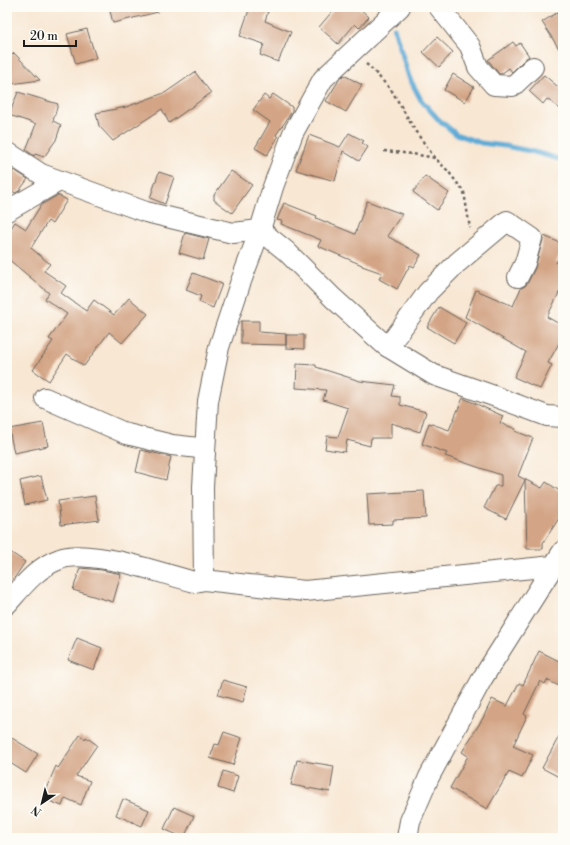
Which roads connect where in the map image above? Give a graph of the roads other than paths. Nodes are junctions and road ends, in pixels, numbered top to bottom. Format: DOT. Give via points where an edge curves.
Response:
graph roads {
  1 [pos="400,7"];
  2 [pos="439,7"];
  3 [pos="533,67"];
  4 [pos="7,152"];
  5 [pos="59,181"];
  6 [pos="7,211"];
  7 [pos="260,230"];
  8 [pos="518,277"];
  9 [pos="388,347"];
  10 [pos="45,398"];
  11 [pos="563,417"];
  12 [pos="205,451"];
  13 [pos="558,558"];
  14 [pos="204,580"];
  15 [pos="7,604"];
  16 [pos="407,838"];
  1 -- 7 [label="street" via="323,79 292,133"];
  2 -- 3 [label="street" via="470,46 478,67 494,85 513,86"];
  4 -- 5 [label="street" via="41,174"];
  5 -- 6 [label="street"];
  5 -- 7 [label="street" via="146,212 233,232"];
  7 -- 9 [label="street" via="286,251 333,298"];
  7 -- 12 [label="street" via="219,347 208,400"];
  8 -- 9 [label="street" via="532,238 507,221 457,263 428,292"];
  9 -- 11 [label="street" via="434,375 547,416"];
  10 -- 12 [label="street" via="127,434"];
  12 -- 14 [label="street"];
  13 -- 14 [label="street" via="305,590"];
  13 -- 16 [label="street" via="482,680 429,777 410,821"];
  14 -- 15 [label="street" via="195,582 103,558 61,558 34,574"];
}
